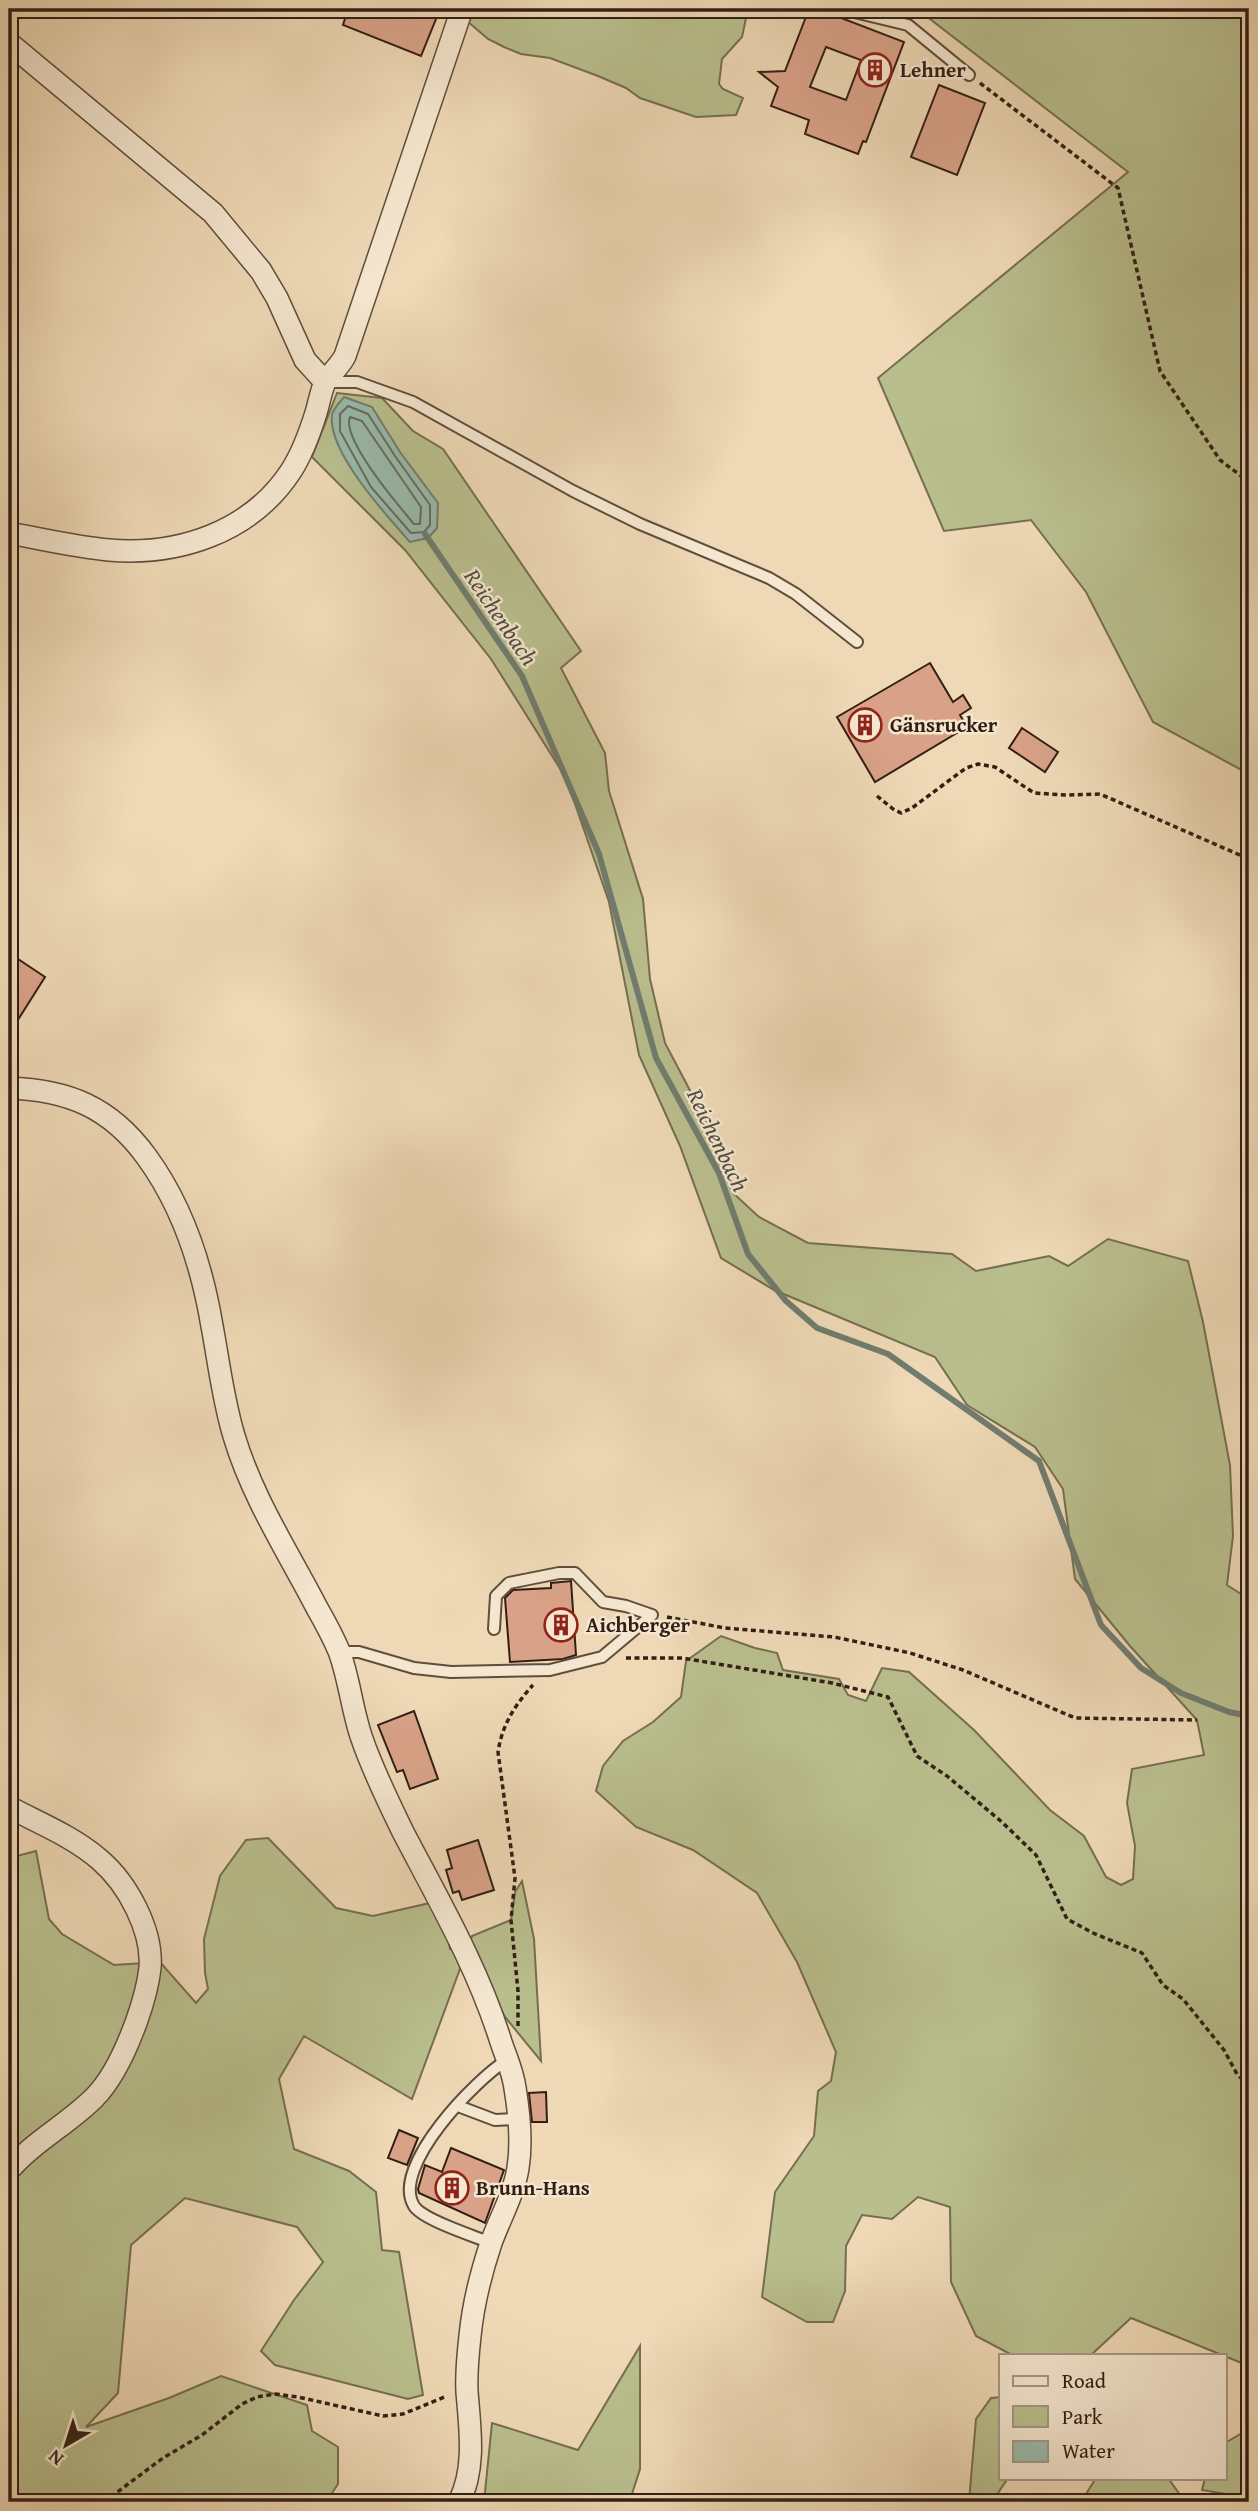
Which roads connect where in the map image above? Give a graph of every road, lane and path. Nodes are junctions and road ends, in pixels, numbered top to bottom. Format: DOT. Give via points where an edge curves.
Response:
graph roads {
  1 [pos="462,9"];
  2 [pos="842,9"];
  3 [pos="9,43"];
  4 [pos="969,75"];
  5 [pos="325,382"];
  6 [pos="1249,482"];
  7 [pos="9,533"];
  8 [pos="857,642"];
  9 [pos="877,796"];
  10 [pos="1249,859"];
  11 [pos="9,1088"];
  12 [pos="652,1615"];
  13 [pos="494,1629"];
  14 [pos="339,1652"];
  15 [pos="602,1657"];
  16 [pos="547,1670"];
  17 [pos="1197,1720"];
  18 [pos="9,1807"];
  19 [pos="518,2034"];
  20 [pos="507,2060"];
  21 [pos="1249,2086"];
  22 [pos="458,2106"];
  23 [pos="518,2119"];
  24 [pos="9,2170"];
  25 [pos="491,2243"];
  26 [pos="467,2391"];
  27 [pos="104,2502"];
  28 [pos="459,2502"];
  1 -- 5 [label="street" via="345,356"];
  2 -- 4 [label="lane" via="908,25"];
  3 -- 5 [label="street" via="213,213 261,271 305,360"];
  4 -- 6 [label="path" via="1118,188 1160,371 1220,460"];
  5 -- 7 [label="street" via="309,435 274,495 241,522 212,536 154,551 108,550"];
  5 -- 8 [label="lane" via="357,382 413,402 573,491 769,578"];
  9 -- 10 [label="path" via="901,813 966,768 995,766 1034,793 1100,794"];
  11 -- 14 [label="street" via="56,1093 109,1117 142,1151 169,1194 201,1273 222,1389 245,1469"];
  12 -- 13 [label="lane" via="603,1602 575,1573 559,1573 509,1583 496,1596"];
  12 -- 15 [label="lane"];
  12 -- 17 [label="path" via="724,1628 834,1637 910,1653 963,1670 1074,1718"];
  14 -- 16 [label="lane" via="359,1652 414,1668 451,1672"];
  14 -- 20 [label="street" via="362,1739 482,1989"];
  15 -- 16 [label="lane"];
  15 -- 21 [label="path" via="682,1658 888,1697 917,1756 947,1776 1036,1855 1067,1919 1142,1953 1163,1985 1183,1999"];
  16 -- 19 [label="path" via="513,1711 501,1732 498,1752 515,1878 511,1920"];
  18 -- 24 [label="street" via="101,1860 136,1910 150,1966 144,2001 127,2047 96,2096"];
  20 -- 22 [label="lane" via="473,2086"];
  20 -- 23 [label="street"];
  22 -- 23 [label="lane" via="495,2120"];
  22 -- 25 [label="lane" via="431,2136 409,2192 415,2208"];
  23 -- 25 [label="street" via="517,2174"];
  25 -- 26 [label="street" via="474,2309"];
  26 -- 27 [label="path" via="403,2414 383,2416 298,2397 257,2397"];
  26 -- 28 [label="street" via="471,2435 467,2478"];
}
